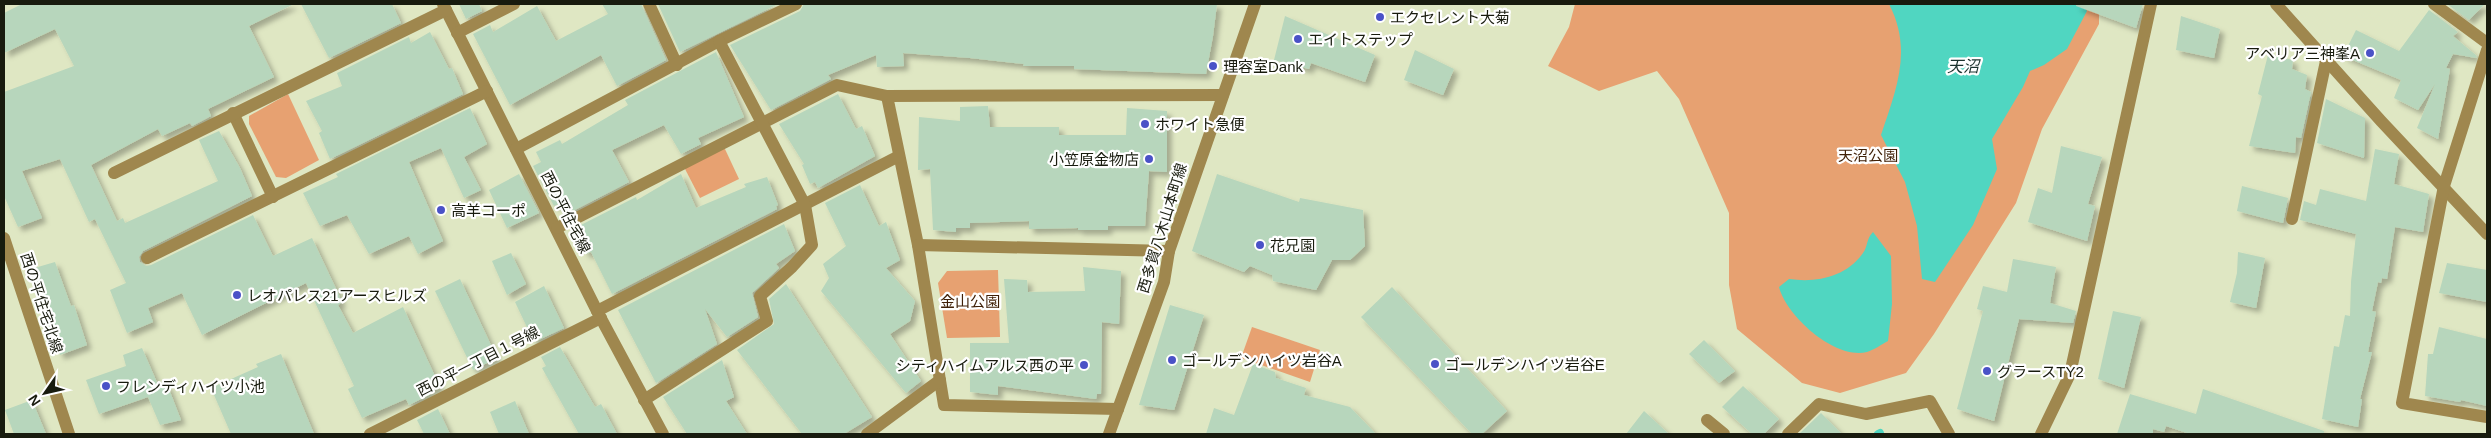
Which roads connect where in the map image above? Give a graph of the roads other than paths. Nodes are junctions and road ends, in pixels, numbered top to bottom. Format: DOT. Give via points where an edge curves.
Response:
graph roads {
  1 [pos="514,4"];
  2 [pos="649,4"];
  3 [pos="796,4"];
  4 [pos="1255,4"];
  5 [pos="2151,4"];
  6 [pos="2276,4"];
  7 [pos="2434,4"];
  8 [pos="445,7"];
  9 [pos="458,33"];
  10 [pos="718,42"];
  11 [pos="2487,43"];
  12 [pos="2487,50"];
  13 [pos="2326,61"];
  14 [pos="677,65"];
  15 [pos="487,91"];
  16 [pos="1223,95"];
  17 [pos="887,96"];
  18 [pos="233,113"];
  19 [pos="762,122"];
  20 [pos="516,149"];
  21 [pos="899,156"];
  22 [pos="114,173"];
  23 [pos="2444,186"];
  24 [pos="273,197"];
  25 [pos="805,206"];
  26 [pos="2292,219"];
  27 [pos="557,228"];
  28 [pos="2487,234"];
  29 [pos="4,238"];
  30 [pos="918,245"];
  31 [pos="1169,251"];
  32 [pos="147,258"];
  33 [pos="599,314"];
  34 [pos="940,380"];
  35 [pos="644,400"];
  36 [pos="1118,409"];
  37 [pos="2487,417"];
  38 [pos="1707,420"];
  39 [pos="70,434"];
  40 [pos="370,434"];
  41 [pos="663,434"];
  42 [pos="867,434"];
  43 [pos="1109,434"];
  44 [pos="1724,434"];
  45 [pos="1788,434"];
  46 [pos="1949,434"];
  47 [pos="2041,434"];
  1 -- 9 [label="street"];
  2 -- 14 [label="street"];
  3 -- 10 [label="street"];
  4 -- 16 [label="street, 西多賀八木山本町線"];
  5 -- 47 [label="street" via="2070,374"];
  6 -- 13 [label="street"];
  7 -- 11 [label="street"];
  8 -- 9 [label="street, 西の平住宅線"];
  8 -- 18 [label="street"];
  9 -- 15 [label="street, 西の平住宅線"];
  10 -- 14 [label="street"];
  10 -- 19 [label="street"];
  12 -- 23 [label="street"];
  13 -- 23 [label="street"];
  13 -- 26 [label="street"];
  14 -- 20 [label="street"];
  15 -- 20 [label="street, 西の平住宅線"];
  15 -- 24 [label="street"];
  16 -- 17 [label="street"];
  16 -- 31 [label="street, 西多賀八木山本町線"];
  17 -- 19 [label="street" via="837,85"];
  17 -- 21 [label="street"];
  18 -- 22 [label="street"];
  18 -- 24 [label="street"];
  19 -- 25 [label="street"];
  19 -- 27 [label="street"];
  20 -- 27 [label="street, 西の平住宅線"];
  21 -- 25 [label="street, 西の平一丁目１号線"];
  21 -- 30 [label="street"];
  23 -- 28 [label="street"];
  23 -- 37 [label="street" via="2402,403"];
  24 -- 32 [label="street"];
  25 -- 33 [label="street, 西の平一丁目１号線"];
  25 -- 35 [label="street" via="812,245 760,296 767,321"];
  27 -- 33 [label="street, 西の平住宅線"];
  29 -- 39 [label="street, 西の平住宅北線"];
  30 -- 31 [label="street"];
  30 -- 34 [label="street"];
  31 -- 36 [label="street, 西多賀八木山本町線" via="1164,282"];
  33 -- 35 [label="street, 西の平住宅線"];
  33 -- 40 [label="street, 西の平一丁目１号線"];
  34 -- 36 [label="street" via="944,405"];
  34 -- 42 [label="street"];
  35 -- 41 [label="street, 西の平住宅線"];
  36 -- 43 [label="street, 西多賀八木山本町線"];
  38 -- 44 [label="street"];
  45 -- 46 [label="street" via="1819,404 1866,414 1930,401"];
}
